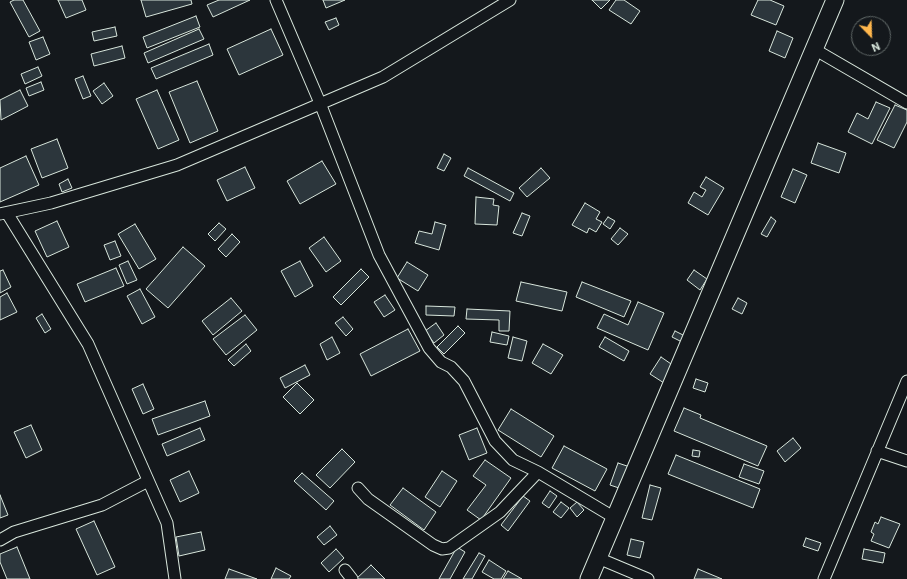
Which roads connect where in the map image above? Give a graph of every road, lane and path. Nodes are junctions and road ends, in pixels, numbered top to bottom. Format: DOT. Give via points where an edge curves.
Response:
graph roads {
  1 [pos="276,0"];
  2 [pos="510,0"];
  3 [pos="835,0"];
  4 [pos="814,49"];
  5 [pos="320,103"];
  6 [pos="907,103"];
  7 [pos="4,213"];
  8 [pos="907,381"];
  9 [pos="877,452"];
  10 [pos="907,462"];
  11 [pos="538,472"];
  12 [pos="148,481"];
  13 [pos="358,488"];
  14 [pos="615,518"];
  15 [pos="0,540"];
  16 [pos="598,558"];
  17 [pos="345,570"];
  18 [pos="636,576"];
  19 [pos="175,579"];
  20 [pos="352,579"];
  21 [pos="589,579"];
  22 [pos="648,579"];
  23 [pos="824,579"];
  1 -- 5 [label="street"];
  2 -- 5 [label="street" via="383,77"];
  3 -- 4 [label="main road"];
  4 -- 6 [label="street"];
  4 -- 14 [label="main road"];
  5 -- 7 [label="street" via="177,165 51,203"];
  5 -- 11 [label="street" via="379,256 429,348 464,381 495,441 513,460"];
  7 -- 12 [label="street" via="88,344"];
  8 -- 9 [label="street"];
  9 -- 10 [label="street"];
  9 -- 23 [label="street"];
  11 -- 13 [label="street" via="500,512 449,548 442,549 368,499"];
  11 -- 14 [label="street"];
  12 -- 15 [label="street" via="102,505 14,532"];
  12 -- 19 [label="street" via="167,523"];
  14 -- 16 [label="main road"];
  16 -- 18 [label="street"];
  16 -- 21 [label="main road"];
  17 -- 20 [label="street"];
  18 -- 22 [label="street"];
}
